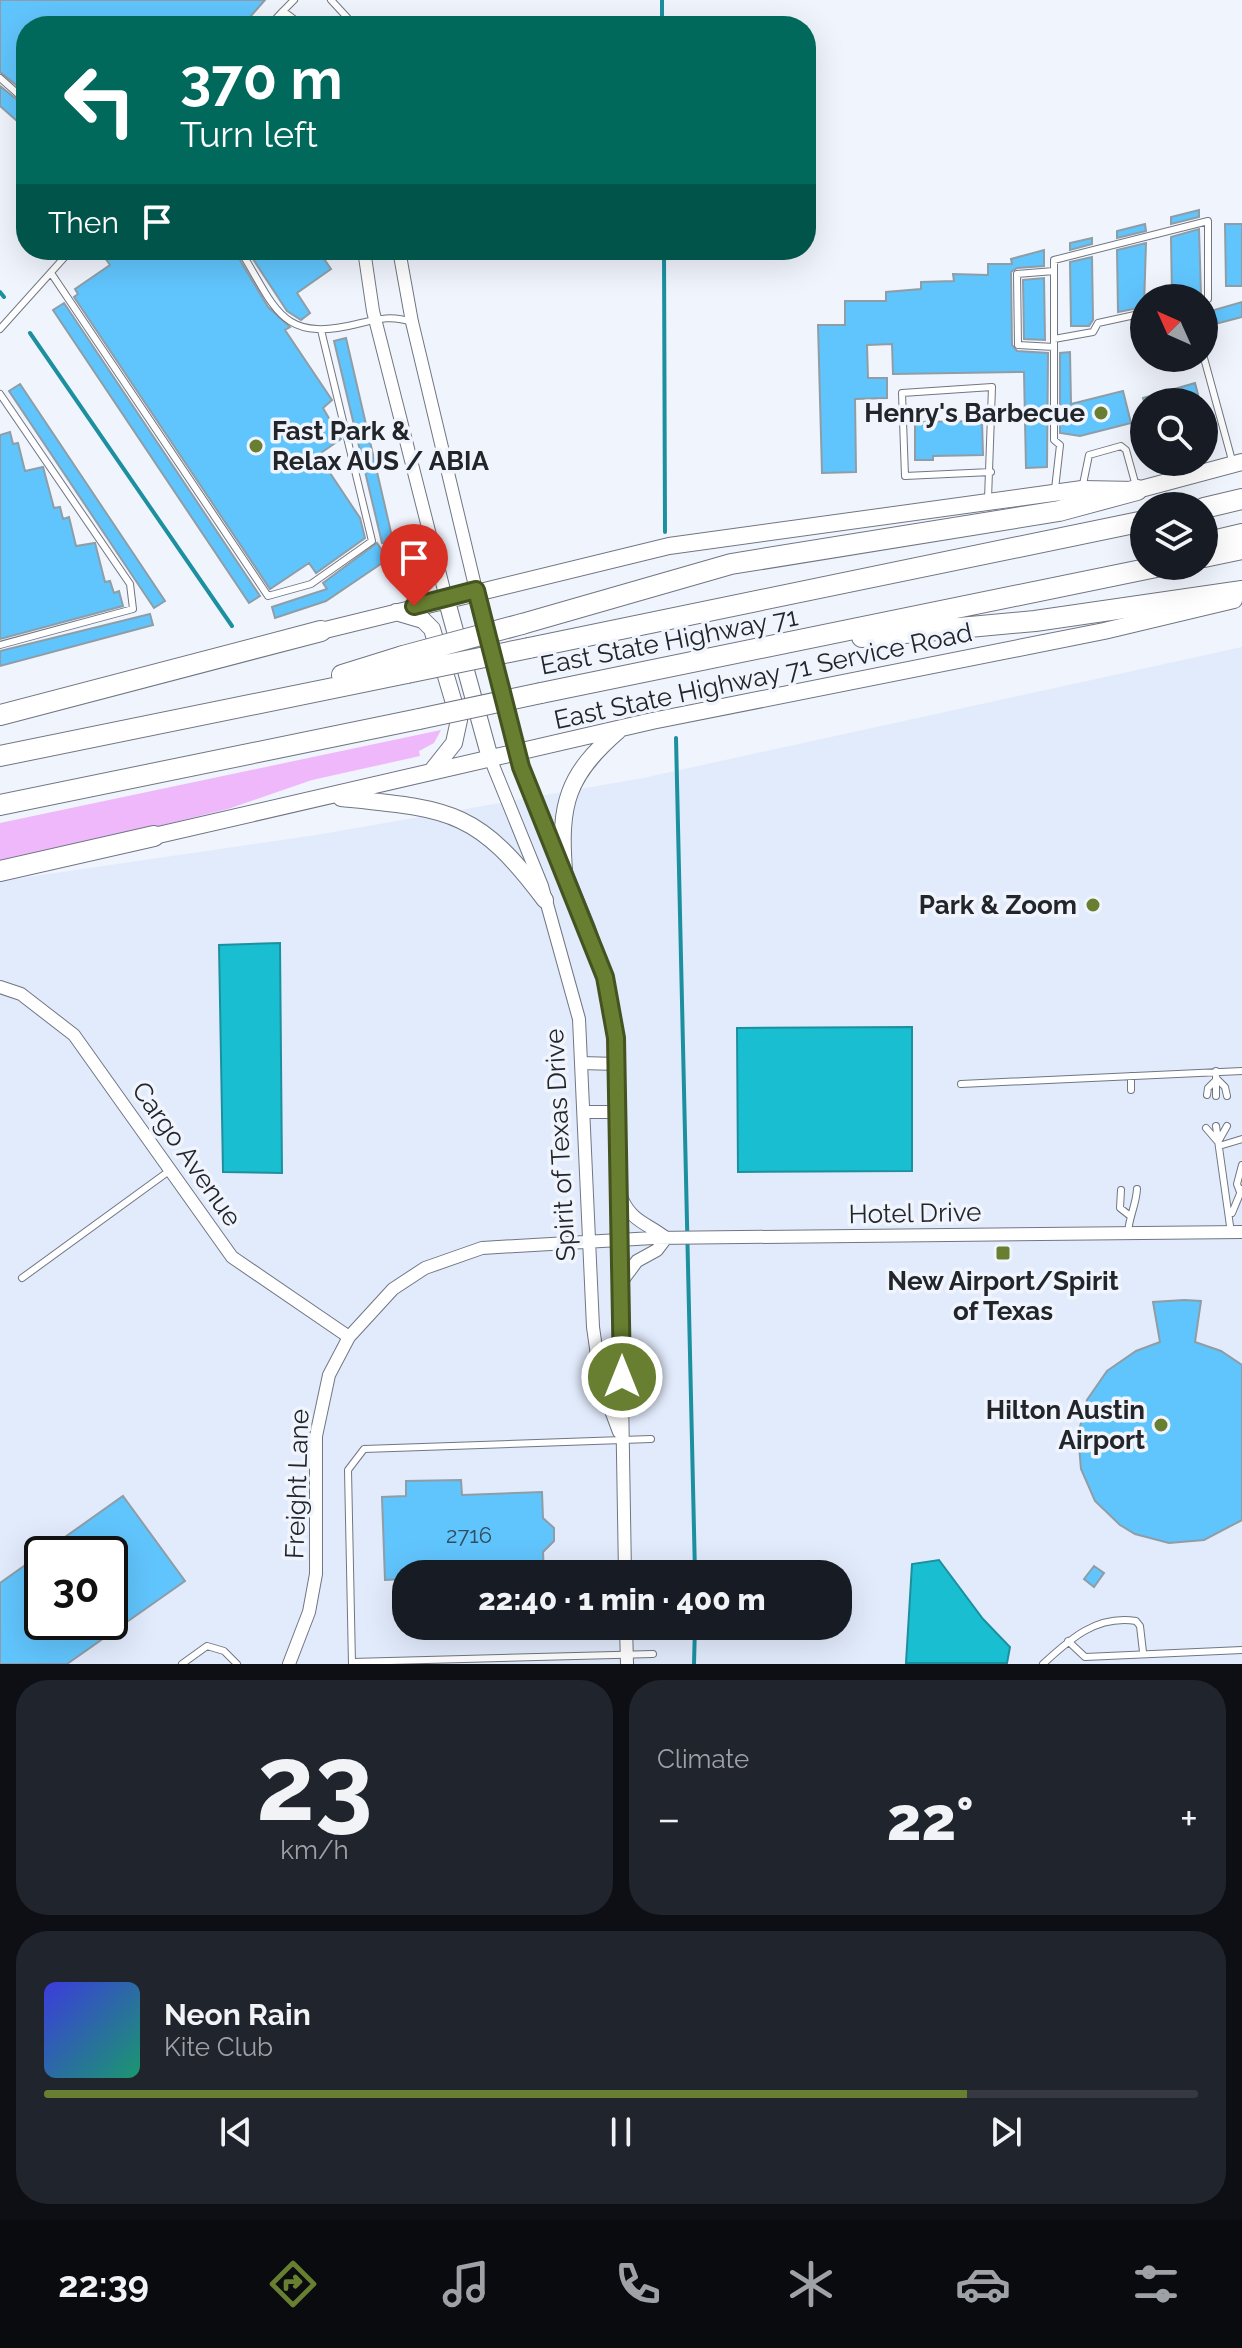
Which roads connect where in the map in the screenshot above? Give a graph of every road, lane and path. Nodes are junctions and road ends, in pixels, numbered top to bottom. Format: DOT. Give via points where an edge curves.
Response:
graph roads {
  1 [pos="294,0"];
  2 [pos="331,0"];
  3 [pos="283,11"];
  4 [pos="278,16"];
  5 [pos="290,16"];
  6 [pos="346,16"];
  7 [pos="0,78"];
  8 [pos="16,92"];
  9 [pos="62,260"];
  10 [pos="246,260"];
  11 [pos="366,260"];
  12 [pos="401,260"];
  13 [pos="1054,271"];
  14 [pos="51,273"];
  15 [pos="1208,284"];
  16 [pos="1130,316"];
  17 [pos="376,320"];
  18 [pos="412,322"];
  19 [pos="0,329"];
  20 [pos="321,330"];
  21 [pos="1054,343"];
  22 [pos="1209,372"];
  23 [pos="0,394"];
  24 [pos="1238,463"];
  25 [pos="991,472"];
  26 [pos="1082,489"];
  27 [pos="1137,490"];
  28 [pos="1054,493"];
  29 [pos="1242,499"];
  30 [pos="987,502"];
  31 [pos="1218,505"];
  32 [pos="1130,524"];
  33 [pos="1242,534"];
  34 [pos="1218,540"];
  35 [pos="1242,549"];
  36 [pos="1218,554"];
  37 [pos="1130,562"];
  38 [pos="1130,572"];
  39 [pos="1047,589"];
  40 [pos="476,590"];
  41 [pos="1242,591"];
  42 [pos="446,598"];
  43 [pos="1242,598"];
  44 [pos="395,611"];
  45 [pos="321,631"];
  46 [pos="834,634"];
  47 [pos="0,645"];
  48 [pos="405,664"];
  49 [pos="0,715"];
  50 [pos="621,728"];
  51 [pos="517,752"];
  52 [pos="0,756"];
  53 [pos="490,758"];
  54 [pos="431,772"];
  55 [pos="328,795"];
  56 [pos="0,805"];
  57 [pos="154,836"];
  58 [pos="564,870"];
  59 [pos="0,871"];
  60 [pos="545,900"];
  61 [pos="0,987"];
  62 [pos="582,1063"];
  63 [pos="616,1064"];
  64 [pos="1242,1071"];
  65 [pos="1216,1075"];
  66 [pos="1131,1076"];
  67 [pos="961,1084"];
  68 [pos="1131,1090"];
  69 [pos="1207,1095"];
  70 [pos="1216,1096"];
  71 [pos="1227,1096"];
  72 [pos="584,1112"];
  73 [pos="618,1112"];
  74 [pos="1216,1126"];
  75 [pos="1227,1126"];
  76 [pos="1206,1128"];
  77 [pos="1242,1139"];
  78 [pos="1218,1144"];
  79 [pos="1242,1165"];
  80 [pos="169,1171"];
  81 [pos="1137,1189"];
  82 [pos="1121,1190"];
  83 [pos="1241,1191"];
  84 [pos="620,1195"];
  85 [pos="1129,1215"];
  86 [pos="1231,1216"];
  87 [pos="1236,1232"];
  88 [pos="1128,1233"];
  89 [pos="671,1238"];
  90 [pos="621,1241"];
  91 [pos="588,1243"];
  92 [pos="22,1278"];
  93 [pos="622,1281"];
  94 [pos="349,1337"];
  95 [pos="622,1439"];
  96 [pos="651,1439"];
  97 [pos="625,1560"];
  98 [pos="626,1640"];
  99 [pos="1068,1641"];
  100 [pos="1242,1650"];
  101 [pos="1143,1652"];
  102 [pos="653,1654"];
  103 [pos="627,1660"];
  104 [pos="398,1662"];
  105 [pos="352,1663"];
  106 [pos="182,1664"];
  107 [pos="237,1664"];
  108 [pos="289,1664"];
  109 [pos="1043,1664"];
  1 -- 3 [label="lane"];
  2 -- 6 [label="lane"];
  3 -- 4 [label="lane"];
  3 -- 5 [label="lane"];
  7 -- 8 [label="lane"];
  9 -- 14 [label="lane"];
  10 -- 20 [label="lane" via="291,325"];
  11 -- 17 [label="street, Spirit of Texas Drive"];
  12 -- 18 [label="street, Spirit of Texas Drive"];
  13 -- 15 [label="lane" via="1054,260 1208,221"];
  13 -- 21 [label="lane"];
  13 -- 21 [label="lane" via="1017,274 1017,288 1018,345"];
  14 -- 19 [label="lane"];
  14 -- 20 [label="lane" via="268,596 311,584 372,541"];
  16 -- 21 [label="lane" via="1098,323 1093,332"];
  17 -- 18 [label="lane" via="390,316"];
  17 -- 20 [label="lane"];
  17 -- 42 [label="street, Spirit of Texas Drive"];
  18 -- 40 [label="street, Spirit of Texas Drive"];
  21 -- 28 [label="lane" via="1054,440 1060,457"];
  22 -- 24 [label="lane"];
  23 -- 47 [label="lane" via="130,584 133,609"];
  24 -- 27 [label="street"];
  25 -- 25 [label="lane" via="992,387 902,393 905,476"];
  25 -- 30 [label="lane"];
  26 -- 27 [label="street"];
  26 -- 27 [label="lane" via="1091,453 1124,446"];
  26 -- 28 [label="street"];
  27 -- 48 [label="highway, bridge" via="1059,511 731,564"];
  28 -- 30 [label="street"];
  29 -- 31 [label="highway"];
  30 -- 40 [label="street" via="695,541"];
  32 -- 48 [label="highway, East State Highway 71, bridge" via="529,648"];
  33 -- 34 [label="highway"];
  35 -- 36 [label="highway"];
  37 -- 39 [label="highway"];
  38 -- 39 [label="highway, East State Highway 71"];
  39 -- 46 [label="highway, East State Highway 71"];
  40 -- 42 [label="street"];
  40 -- 51 [label="street, Spirit of Texas Drive"];
  41 -- 46 [label="highway" via="898,636"];
  42 -- 44 [label="street"];
  42 -- 53 [label="street, Spirit of Texas Drive"];
  43 -- 50 [label="street, East State Highway 71 Service Road" via="1104,631"];
  44 -- 45 [label="street"];
  44 -- 54 [label="street" via="423,620 432,629 459,720 454,743"];
  45 -- 49 [label="highway"];
  46 -- 56 [label="highway, East State Highway 71, bridge"];
  48 -- 52 [label="highway" via="259,703"];
  50 -- 51 [label="street, East State Highway 71 Service Road"];
  50 -- 58 [label="street" via="593,753 569,788 562,825"];
  51 -- 53 [label="street, East State Highway 71 Service Road"];
  51 -- 58 [label="street, Spirit of Texas Drive"];
  53 -- 54 [label="street, East State Highway 71 Service Road"];
  53 -- 60 [label="street, Spirit of Texas Drive"];
  54 -- 55 [label="street, East State Highway 71 Service Road"];
  55 -- 57 [label="street, East State Highway 71 Service Road"];
  55 -- 60 [label="street" via="412,804 466,822 499,845"];
  57 -- 59 [label="highway"];
  58 -- 63 [label="street, Spirit of Texas Drive" via="605,977"];
  60 -- 62 [label="street, Spirit of Texas Drive" via="579,1019"];
  61 -- 80 [label="street, Cargo Avenue" via="21,994 74,1035"];
  62 -- 63 [label="street"];
  62 -- 72 [label="street, Spirit of Texas Drive"];
  63 -- 73 [label="street, Spirit of Texas Drive"];
  64 -- 65 [label="lane"];
  65 -- 66 [label="lane"];
  65 -- 69 [label="lane"];
  65 -- 70 [label="lane"];
  65 -- 71 [label="lane"];
  66 -- 67 [label="lane"];
  66 -- 68 [label="lane"];
  72 -- 73 [label="street"];
  72 -- 91 [label="street, Spirit of Texas Drive"];
  73 -- 84 [label="street, Spirit of Texas Drive"];
  74 -- 78 [label="lane"];
  75 -- 78 [label="lane"];
  76 -- 78 [label="lane"];
  77 -- 78 [label="lane"];
  78 -- 86 [label="lane"];
  79 -- 83 [label="lane" via="1237,1184"];
  80 -- 92 [label="lane"];
  80 -- 94 [label="street, Cargo Avenue" via="232,1257"];
  81 -- 85 [label="lane" via="1136,1207"];
  82 -- 85 [label="lane" via="1120,1208"];
  83 -- 86 [label="lane"];
  84 -- 89 [label="street" via="640,1224"];
  84 -- 90 [label="street, Spirit of Texas Drive"];
  85 -- 88 [label="lane"];
  86 -- 87 [label="lane"];
  87 -- 88 [label="street, Hotel Drive"];
  88 -- 89 [label="street, Hotel Drive"];
  89 -- 90 [label="street, Hotel Drive"];
  89 -- 93 [label="street" via="637,1261"];
  90 -- 91 [label="street, Hotel Drive"];
  90 -- 93 [label="street, Spirit of Texas Drive"];
  91 -- 94 [label="street, Freight Lane" via="482,1248 425,1268 393,1289"];
  91 -- 95 [label="street, Spirit of Texas Drive" via="601,1384"];
  93 -- 95 [label="street, Spirit of Texas Drive"];
  94 -- 108 [label="street, Freight Lane" via="321,1403 316,1436 316,1574 309,1612"];
  95 -- 96 [label="lane"];
  95 -- 97 [label="street, Spirit of Texas Drive"];
  95 -- 105 [label="lane" via="364,1449 348,1470"];
  98 -- 103 [label="street"];
  99 -- 101 [label="lane" via="1085,1657"];
  99 -- 101 [label="lane" via="1102,1623 1131,1620 1140,1626"];
  99 -- 109 [label="lane"];
  100 -- 101 [label="lane"];
  102 -- 103 [label="lane"];
  103 -- 104 [label="lane"];
  104 -- 105 [label="lane"];
  106 -- 107 [label="lane" via="207,1646 224,1651"];
}
